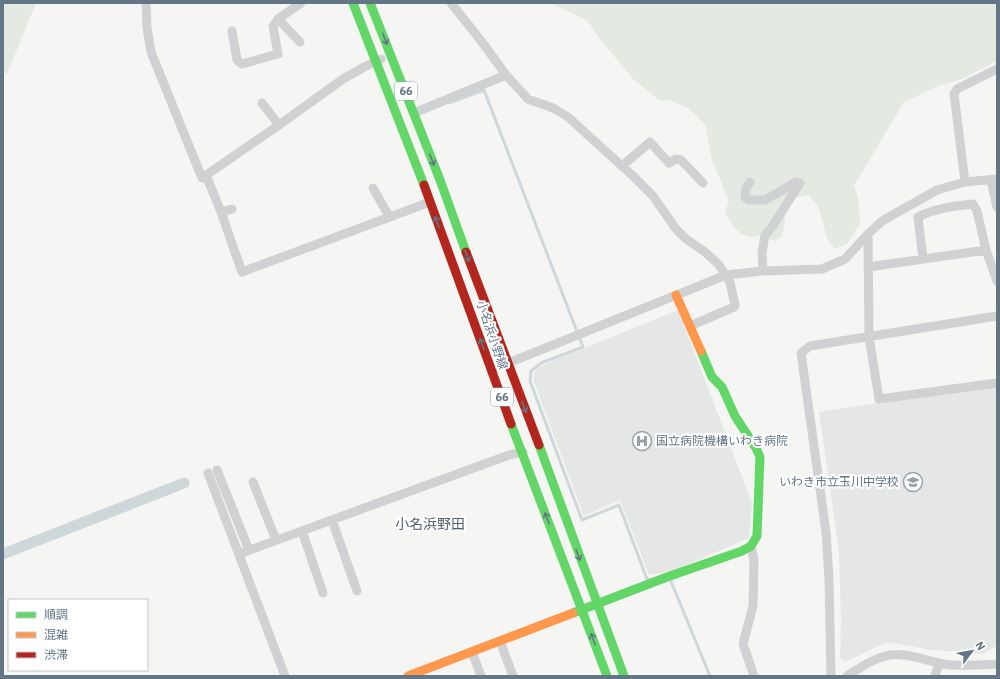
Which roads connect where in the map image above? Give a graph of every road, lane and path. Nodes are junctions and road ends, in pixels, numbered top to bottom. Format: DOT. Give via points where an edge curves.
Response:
graph roads {
  1 [pos="146,3"];
  2 [pos="301,3"];
  3 [pos="353,3"];
  4 [pos="370,3"];
  5 [pos="451,3"];
  6 [pos="278,19"];
  7 [pos="232,31"];
  8 [pos="300,42"];
  9 [pos="391,54"];
  10 [pos="377,61"];
  11 [pos="997,69"];
  12 [pos="506,75"];
  13 [pos="262,103"];
  14 [pos="414,113"];
  15 [pos="279,125"];
  16 [pos="622,166"];
  17 [pos="206,175"];
  18 [pos="994,179"];
  19 [pos="750,182"];
  20 [pos="965,182"];
  21 [pos="703,184"];
  22 [pos="374,188"];
  23 [pos="430,202"];
  24 [pos="997,207"];
  25 [pos="232,209"];
  26 [pos="221,212"];
  27 [pos="390,216"];
  28 [pos="868,234"];
  29 [pos="986,250"];
  30 [pos="923,259"];
  31 [pos="868,267"];
  32 [pos="763,271"];
  33 [pos="726,275"];
  34 [pos="997,281"];
  35 [pos="676,295"];
  36 [pos="997,316"];
  37 [pos="690,326"];
  38 [pos="869,337"];
  39 [pos="508,362"];
  40 [pos="491,370"];
  41 [pos="997,383"];
  42 [pos="522,452"];
  43 [pos="254,482"];
  44 [pos="332,520"];
  45 [pos="302,531"];
  46 [pos="276,540"];
  47 [pos="750,546"];
  48 [pos="249,550"];
  49 [pos="239,554"];
  50 [pos="357,591"];
  51 [pos="323,593"];
  52 [pos="596,604"];
  53 [pos="582,610"];
  54 [pos="500,641"];
  55 [pos="472,652"];
  56 [pos="939,663"];
  57 [pos="997,664"];
  58 [pos="285,676"];
  59 [pos="408,676"];
  60 [pos="481,676"];
  61 [pos="513,676"];
  62 [pos="607,676"];
  63 [pos="624,676"];
  64 [pos="754,676"];
  65 [pos="831,676"];
  66 [pos="847,676"];
  67 [pos="935,676"];
  1 -- 17 [label="street" via="151,52 202,178"];
  2 -- 6 [label="street"];
  3 -- 10 [label="main road, 小名浜小野線 / 66"];
  4 -- 9 [label="main road, 小名浜小野線 / 66, one-way"];
  5 -- 12 [label="street"];
  6 -- 7 [label="street" via="273,26 278,54 263,59 242,64 237,60"];
  6 -- 8 [label="street"];
  9 -- 10 [label="street"];
  9 -- 14 [label="main road, 小名浜小野線 / 66"];
  10 -- 15 [label="street" via="343,79"];
  10 -- 23 [label="main road, 小名浜小野線 / 66"];
  11 -- 20 [label="street" via="957,89 954,94"];
  12 -- 14 [label="street"];
  12 -- 16 [label="street" via="528,99 553,108 568,117"];
  13 -- 15 [label="street"];
  14 -- 39 [label="main road, 小名浜小野線 / 66, one-way"];
  15 -- 17 [label="street"];
  16 -- 21 [label="street" via="650,142 669,163 676,159 681,160"];
  16 -- 33 [label="street" via="653,196 676,229 714,260"];
  17 -- 26 [label="street"];
  18 -- 20 [label="street"];
  18 -- 24 [label="street"];
  19 -- 32 [label="street" via="745,197 759,201 796,182 800,183 765,235"];
  20 -- 28 [label="street" via="937,190 914,202 882,221"];
  22 -- 27 [label="street"];
  23 -- 27 [label="street"];
  40 -- 23 [label="main road, 小名浜小野線 / 66, one-way"];
  25 -- 26 [label="street"];
  26 -- 27 [label="street" via="242,272"];
  28 -- 31 [label="street"];
  28 -- 32 [label="street" via="846,259 822,269"];
  29 -- 30 [label="street"];
  29 -- 30 [label="street" via="974,204 945,207 918,217"];
  29 -- 34 [label="street"];
  30 -- 31 [label="street"];
  31 -- 38 [label="street"];
  32 -- 33 [label="street"];
  33 -- 35 [label="street"];
  33 -- 37 [label="street" via="730,282 734,307"];
  35 -- 37 [label="main road"];
  35 -- 39 [label="street"];
  36 -- 38 [label="street"];
  37 -- 47 [label="main road" via="712,377 722,388 735,416 760,457 757,536"];
  38 -- 41 [label="street" via="879,399"];
  38 -- 65 [label="street" via="810,346 801,353 826,532 830,579"];
  39 -- 40 [label="street"];
  39 -- 52 [label="main road, 小名浜小野線 / 66, one-way"];
  40 -- 42 [label="main road, 小名浜小野線 / 66"];
  42 -- 44 [label="street"];
  53 -- 42 [label="main road, 小名浜小野線 / 66, one-way"];
  43 -- 46 [label="street"];
  44 -- 45 [label="street"];
  44 -- 50 [label="street"];
  45 -- 46 [label="street"];
  45 -- 51 [label="street"];
  46 -- 48 [label="street"];
  47 -- 52 [label="main road"];
  47 -- 64 [label="street" via="754,560 753,606 743,644"];
  48 -- 49 [label="street"];
  48 -- 49 [label="street" via="212,471"];
  49 -- 58 [label="street"];
  52 -- 53 [label="main road"];
  52 -- 63 [label="main road, 小名浜小野線 / 66"];
  53 -- 54 [label="main road"];
  62 -- 53 [label="main road, 小名浜小野線 / 66, one-way"];
  54 -- 55 [label="main road"];
  54 -- 61 [label="street"];
  55 -- 59 [label="main road"];
  55 -- 60 [label="street"];
  56 -- 57 [label="street"];
  56 -- 66 [label="street" via="901,655 883,656"];
  56 -- 67 [label="street"];
}
